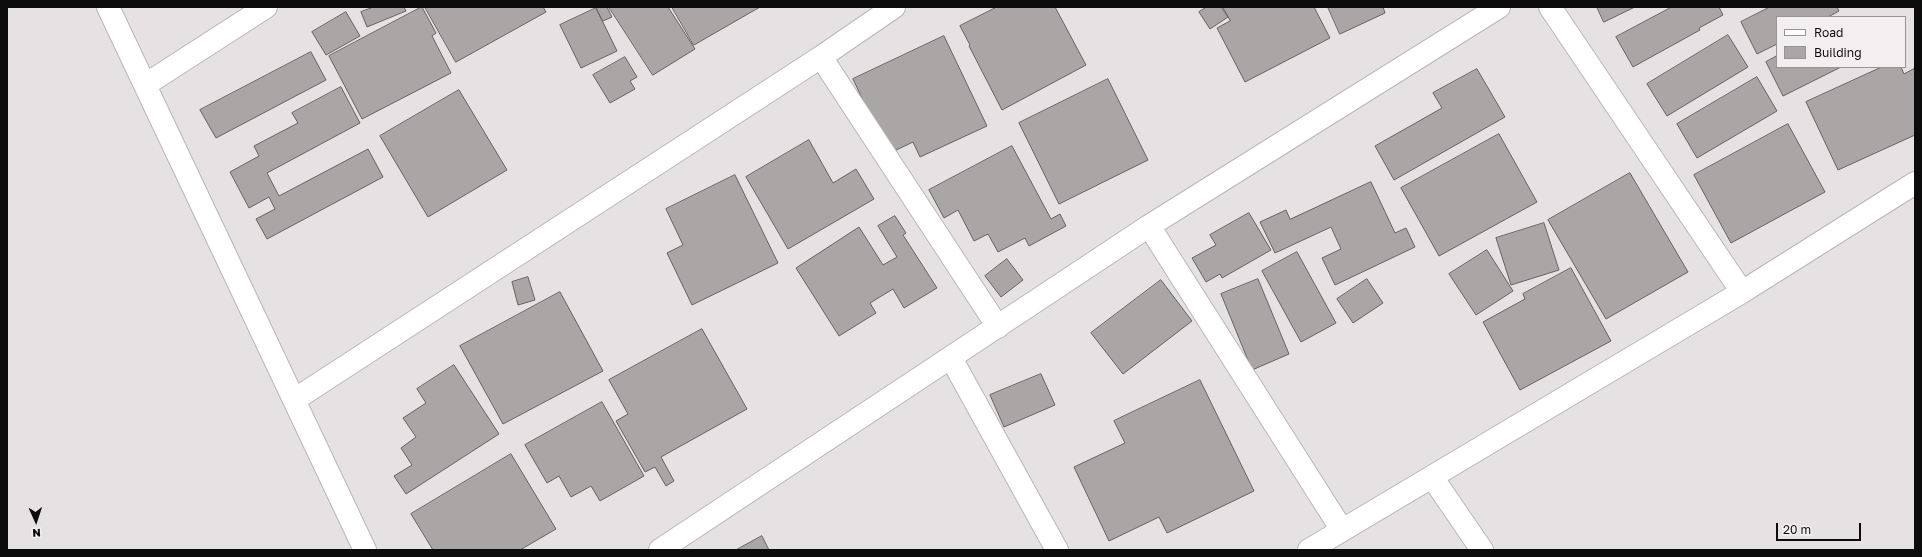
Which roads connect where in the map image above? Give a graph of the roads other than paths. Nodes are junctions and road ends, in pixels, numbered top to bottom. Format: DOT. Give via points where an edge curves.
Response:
graph roads {
  1 [pos="108,7"];
  2 [pos="266,7"];
  3 [pos="894,7"];
  4 [pos="1499,7"];
  5 [pos="1550,7"];
  6 [pos="821,57"];
  7 [pos="145,85"];
  8 [pos="1915,183"];
  9 [pos="1149,226"];
  10 [pos="1742,292"];
  11 [pos="998,327"];
  12 [pos="951,358"];
  13 [pos="294,400"];
  14 [pos="1432,477"];
  15 [pos="1342,530"];
  16 [pos="365,550"];
  17 [pos="660,550"];
  18 [pos="1057,550"];
  19 [pos="1309,550"];
  20 [pos="1482,550"];
  1 -- 7 [label="street"];
  2 -- 7 [label="street"];
  3 -- 6 [label="street"];
  4 -- 9 [label="street"];
  5 -- 10 [label="street"];
  6 -- 11 [label="street"];
  6 -- 13 [label="street"];
  7 -- 13 [label="street"];
  8 -- 10 [label="street"];
  9 -- 11 [label="street"];
  9 -- 15 [label="street"];
  10 -- 14 [label="street"];
  11 -- 12 [label="street"];
  12 -- 17 [label="street"];
  12 -- 18 [label="street"];
  13 -- 16 [label="street"];
  14 -- 15 [label="street"];
  14 -- 20 [label="street"];
  15 -- 19 [label="street"];
}
